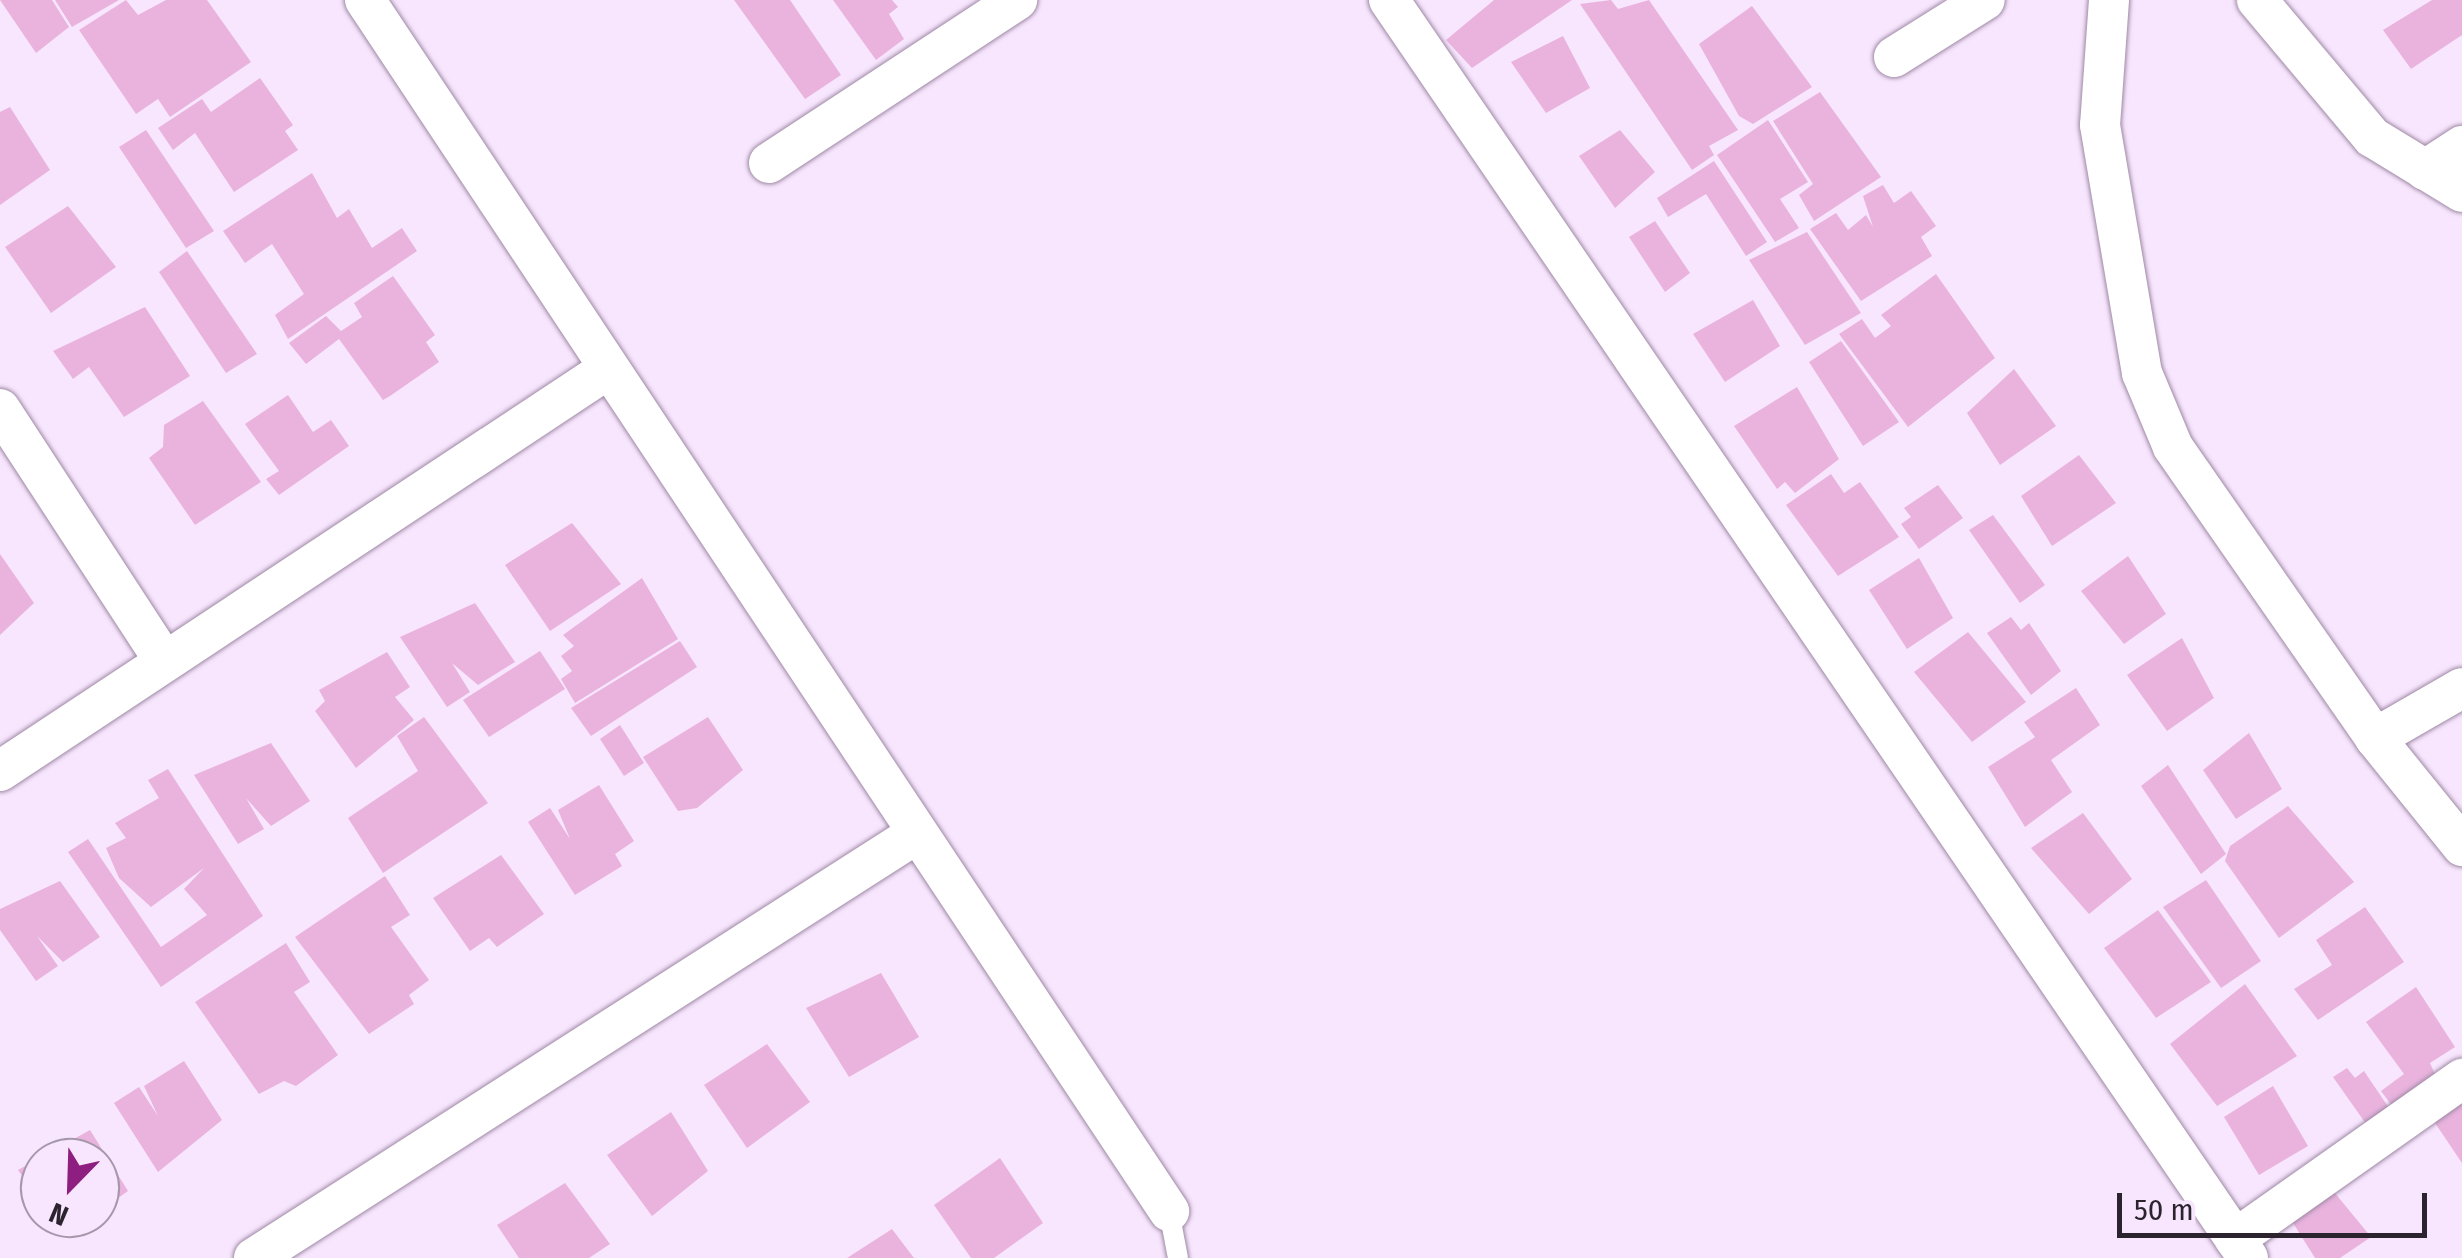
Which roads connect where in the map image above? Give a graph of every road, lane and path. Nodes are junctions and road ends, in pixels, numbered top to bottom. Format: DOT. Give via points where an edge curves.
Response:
graph roads {
  1 [pos="365,0"];
  2 [pos="1017,0"];
  3 [pos="1389,0"];
  4 [pos="1985,0"];
  5 [pos="2109,0"];
  6 [pos="2257,0"];
  7 [pos="1894,57"];
  8 [pos="2462,146"];
  9 [pos="769,163"];
  10 [pos="2425,170"];
  11 [pos="2462,192"];
  12 [pos="605,371"];
  13 [pos="0,409"];
  14 [pos="164,662"];
  15 [pos="2462,688"];
  16 [pos="2375,738"];
  17 [pos="0,770"];
  18 [pos="916,834"];
  19 [pos="2462,846"];
  20 [pos="2462,1079"];
  21 [pos="1169,1211"];
  22 [pos="2241,1249"];
  23 [pos="254,1258"];
  24 [pos="1178,1258"];
  1 -- 12 [label="street"];
  2 -- 9 [label="street"];
  3 -- 22 [label="street"];
  4 -- 7 [label="street"];
  5 -- 16 [label="street" via="2100,125 2142,372 2173,447"];
  6 -- 10 [label="street" via="2329,95"];
  8 -- 10 [label="street"];
  10 -- 11 [label="street"];
  12 -- 14 [label="street"];
  12 -- 18 [label="street" via="847,716"];
  13 -- 14 [label="street"];
  14 -- 17 [label="street"];
  15 -- 16 [label="street"];
  16 -- 19 [label="street"];
  18 -- 21 [label="street"];
  18 -- 23 [label="street"];
  20 -- 22 [label="street"];
  21 -- 24 [label="lane"];
}
